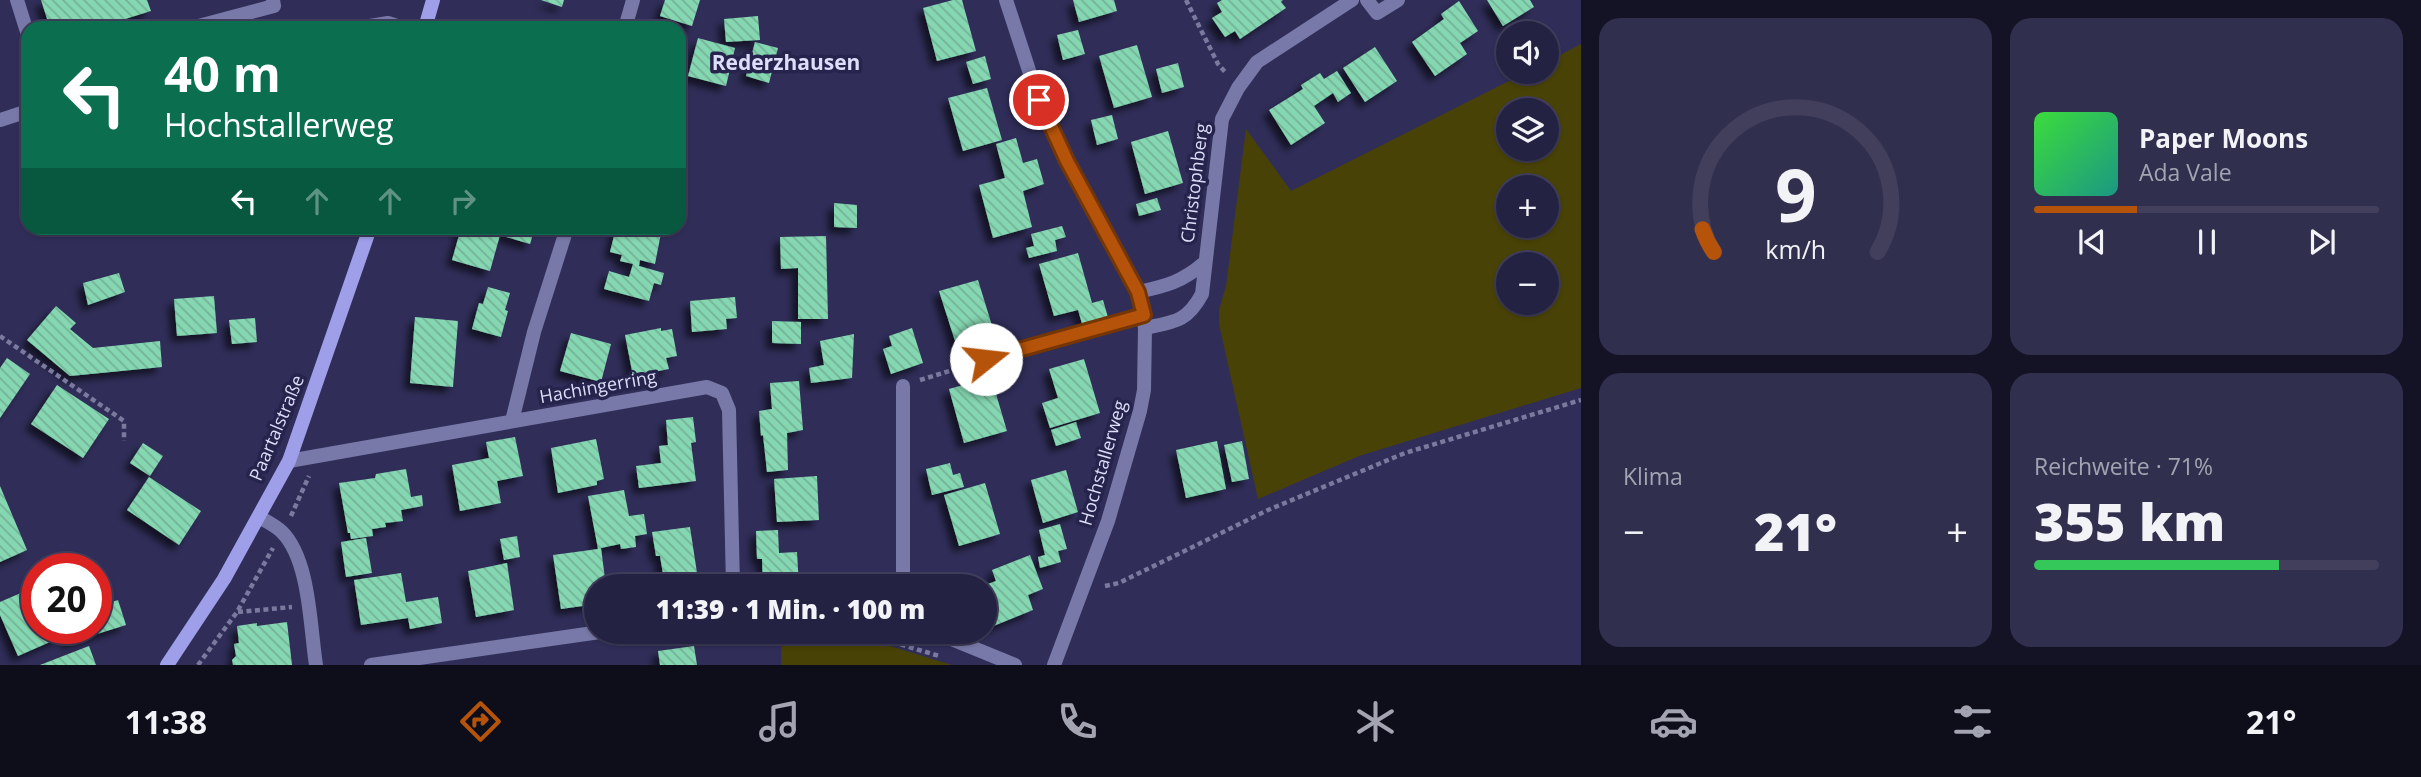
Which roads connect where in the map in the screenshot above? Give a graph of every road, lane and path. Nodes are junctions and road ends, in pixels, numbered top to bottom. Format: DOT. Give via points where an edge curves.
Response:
graph roads {
  1 [pos="17,0"];
  2 [pos="273,0"];
  3 [pos="433,0"];
  4 [pos="633,0"];
  5 [pos="1006,0"];
  6 [pos="1186,0"];
  7 [pos="1352,0"];
  8 [pos="1367,0"];
  9 [pos="1398,0"];
  10 [pos="24,21"];
  11 [pos="217,21"];
  12 [pos="427,21"];
  13 [pos="627,21"];
  14 [pos="1238,88"];
  15 [pos="21,113"];
  16 [pos="0,120"];
  17 [pos="368,235"];
  18 [pos="565,235"];
  19 [pos="1204,263"];
  20 [pos="1138,292"];
  21 [pos="1144,321"];
  22 [pos="0,336"];
  23 [pos="986,359"];
  24 [pos="903,386"];
  25 [pos="1581,400"];
  26 [pos="512,421"];
  27 [pos="124,441"];
  28 [pos="289,461"];
  29 [pos="259,517"];
  30 [pos="733,574"];
  31 [pos="903,574"];
  32 [pos="1080,593"];
  33 [pos="283,608"];
  34 [pos="237,612"];
  35 [pos="584,634"];
  36 [pos="898,644"];
  37 [pos="964,644"];
  38 [pos="940,657"];
  39 [pos="167,665"];
  40 [pos="316,665"];
  41 [pos="371,665"];
  42 [pos="1015,665"];
  43 [pos="1054,665"];
  1 -- 10 [label="street"];
  2 -- 11 [label="street" via="274,6"];
  3 -- 12 [label="main road"];
  4 -- 13 [label="street"];
  5 -- 20 [label="street, Hochstallerweg" via="1039,100"];
  6 -- 14 [label="path" via="1218,64"];
  7 -- 14 [label="street, Christophberg" via="1257,62"];
  8 -- 9 [label="street" via="1377,13"];
  14 -- 19 [label="street, Christophberg" via="1222,118"];
  15 -- 16 [label="street"];
  17 -- 28 [label="main road, Paartalstraße"];
  18 -- 26 [label="street"];
  19 -- 20 [label="street, Christophberg" via="1187,278"];
  19 -- 21 [label="street, Christophberg" via="1202,295 1194,310 1181,319"];
  20 -- 21 [label="street, Hochstallerweg"];
  21 -- 23 [label="lane"];
  21 -- 32 [label="street, Hochstallerweg" via="1140,411 1108,521"];
  22 -- 27 [label="path" via="124,421"];
  23 -- 24 [label="path"];
  24 -- 31 [label="street"];
  25 -- 32 [label="path" via="1405,453 1268,510 1119,583"];
  26 -- 28 [label="street, Hachingerring"];
  26 -- 30 [label="street, Hachingerring" via="708,387 722,393 729,410"];
  28 -- 29 [label="main road, Paartalstraße"];
  29 -- 39 [label="main road, Paartalstraße"];
  29 -- 40 [label="street" via="282,532 297,554"];
  32 -- 43 [label="street, Hochstallerweg"];
  33 -- 34 [label="path"];
  35 -- 41 [label="street"];
  36 -- 38 [label="path"];
  37 -- 42 [label="street"];
}
